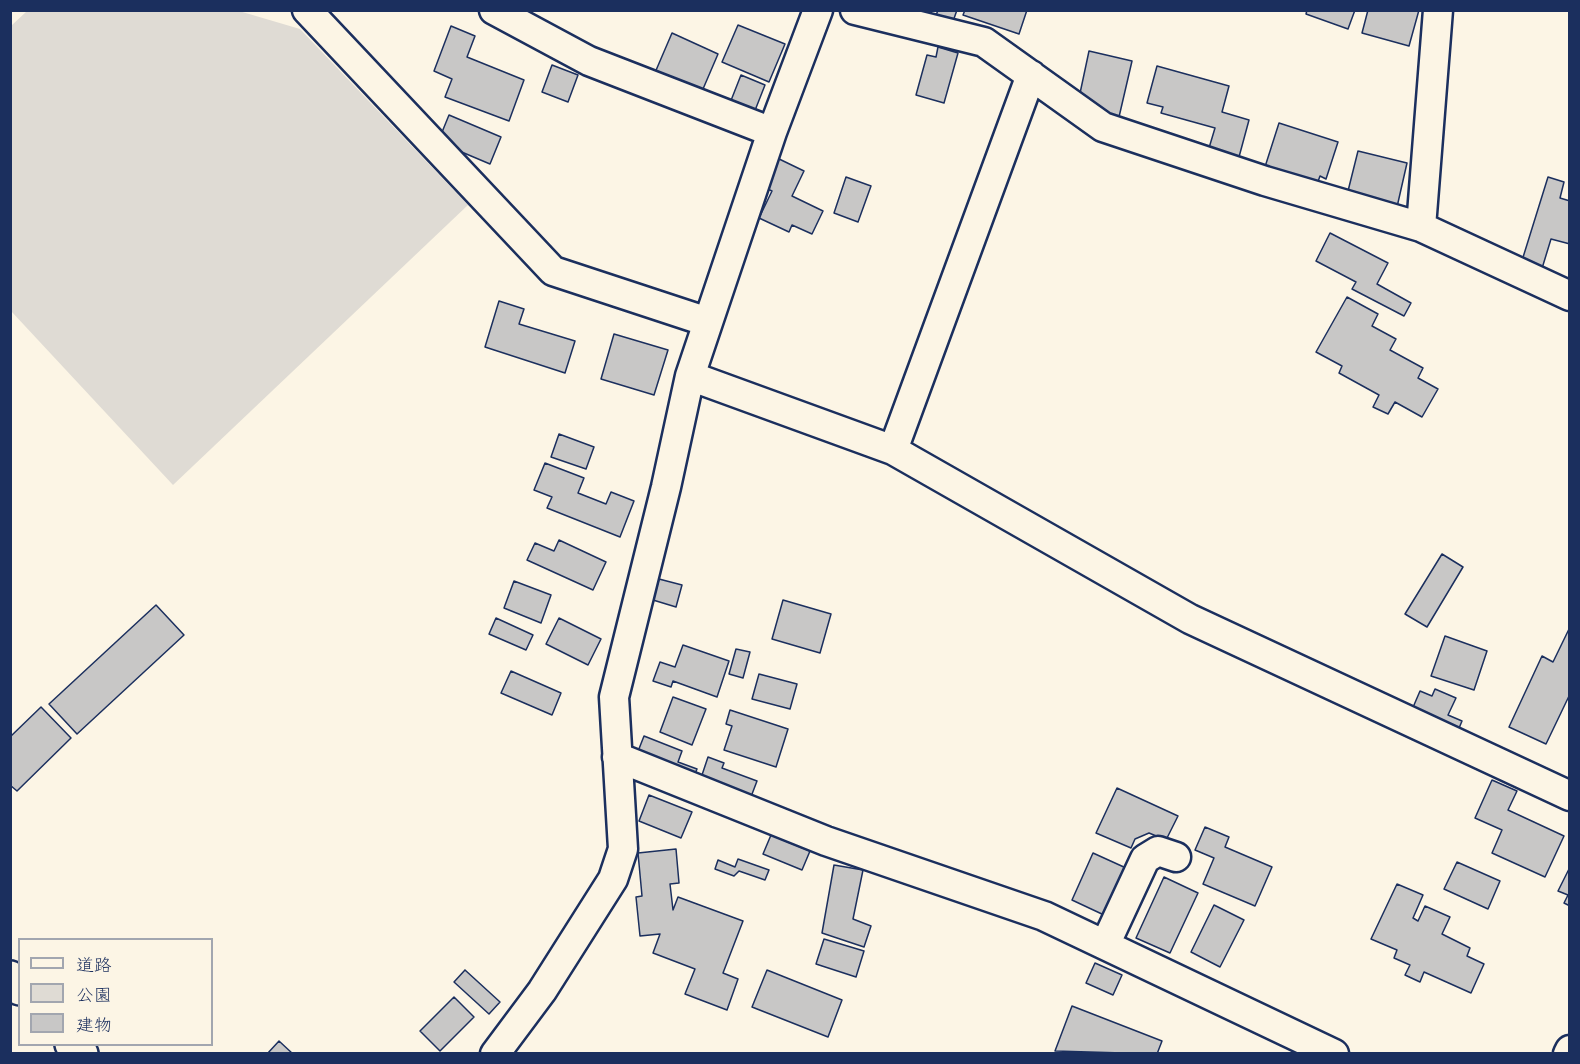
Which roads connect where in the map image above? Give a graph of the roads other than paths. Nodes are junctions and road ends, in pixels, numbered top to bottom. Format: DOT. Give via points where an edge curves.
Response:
graph roads {
  1 [pos="308,10"];
  2 [pos="494,10"];
  3 [pos="818,10"];
  4 [pos="855,10"];
  5 [pos="1438,10"];
  6 [pos="1031,75"];
  7 [pos="772,132"];
  8 [pos="1421,227"];
  9 [pos="1569,296"];
  10 [pos="708,322"];
  11 [pos="690,376"];
  12 [pos="893,450"];
  13 [pos="617,757"];
  14 [pos="1569,796"];
  15 [pos="1176,857"];
  16 [pos="1105,945"];
  17 [pos="495,1053"];
  18 [pos="1334,1053"];
  1 -- 10 [label="street" via="553,272"];
  2 -- 7 [label="street" via="589,60"];
  3 -- 7 [label="street"];
  4 -- 6 [label="street" via="984,42"];
  5 -- 8 [label="street"];
  6 -- 8 [label="street" via="1103,127"];
  6 -- 12 [label="street"];
  7 -- 10 [label="street"];
  8 -- 9 [label="street"];
  10 -- 11 [label="street"];
  11 -- 12 [label="street"];
  11 -- 13 [label="street" via="614,697"];
  12 -- 14 [label="street" via="1190,619"];
  13 -- 16 [label="street" via="826,841 1044,916"];
  13 -- 17 [label="street" via="623,849 613,879 542,991"];
  15 -- 16 [label="street" via="1158,851 1145,859"];
  16 -- 18 [label="street"];
}
